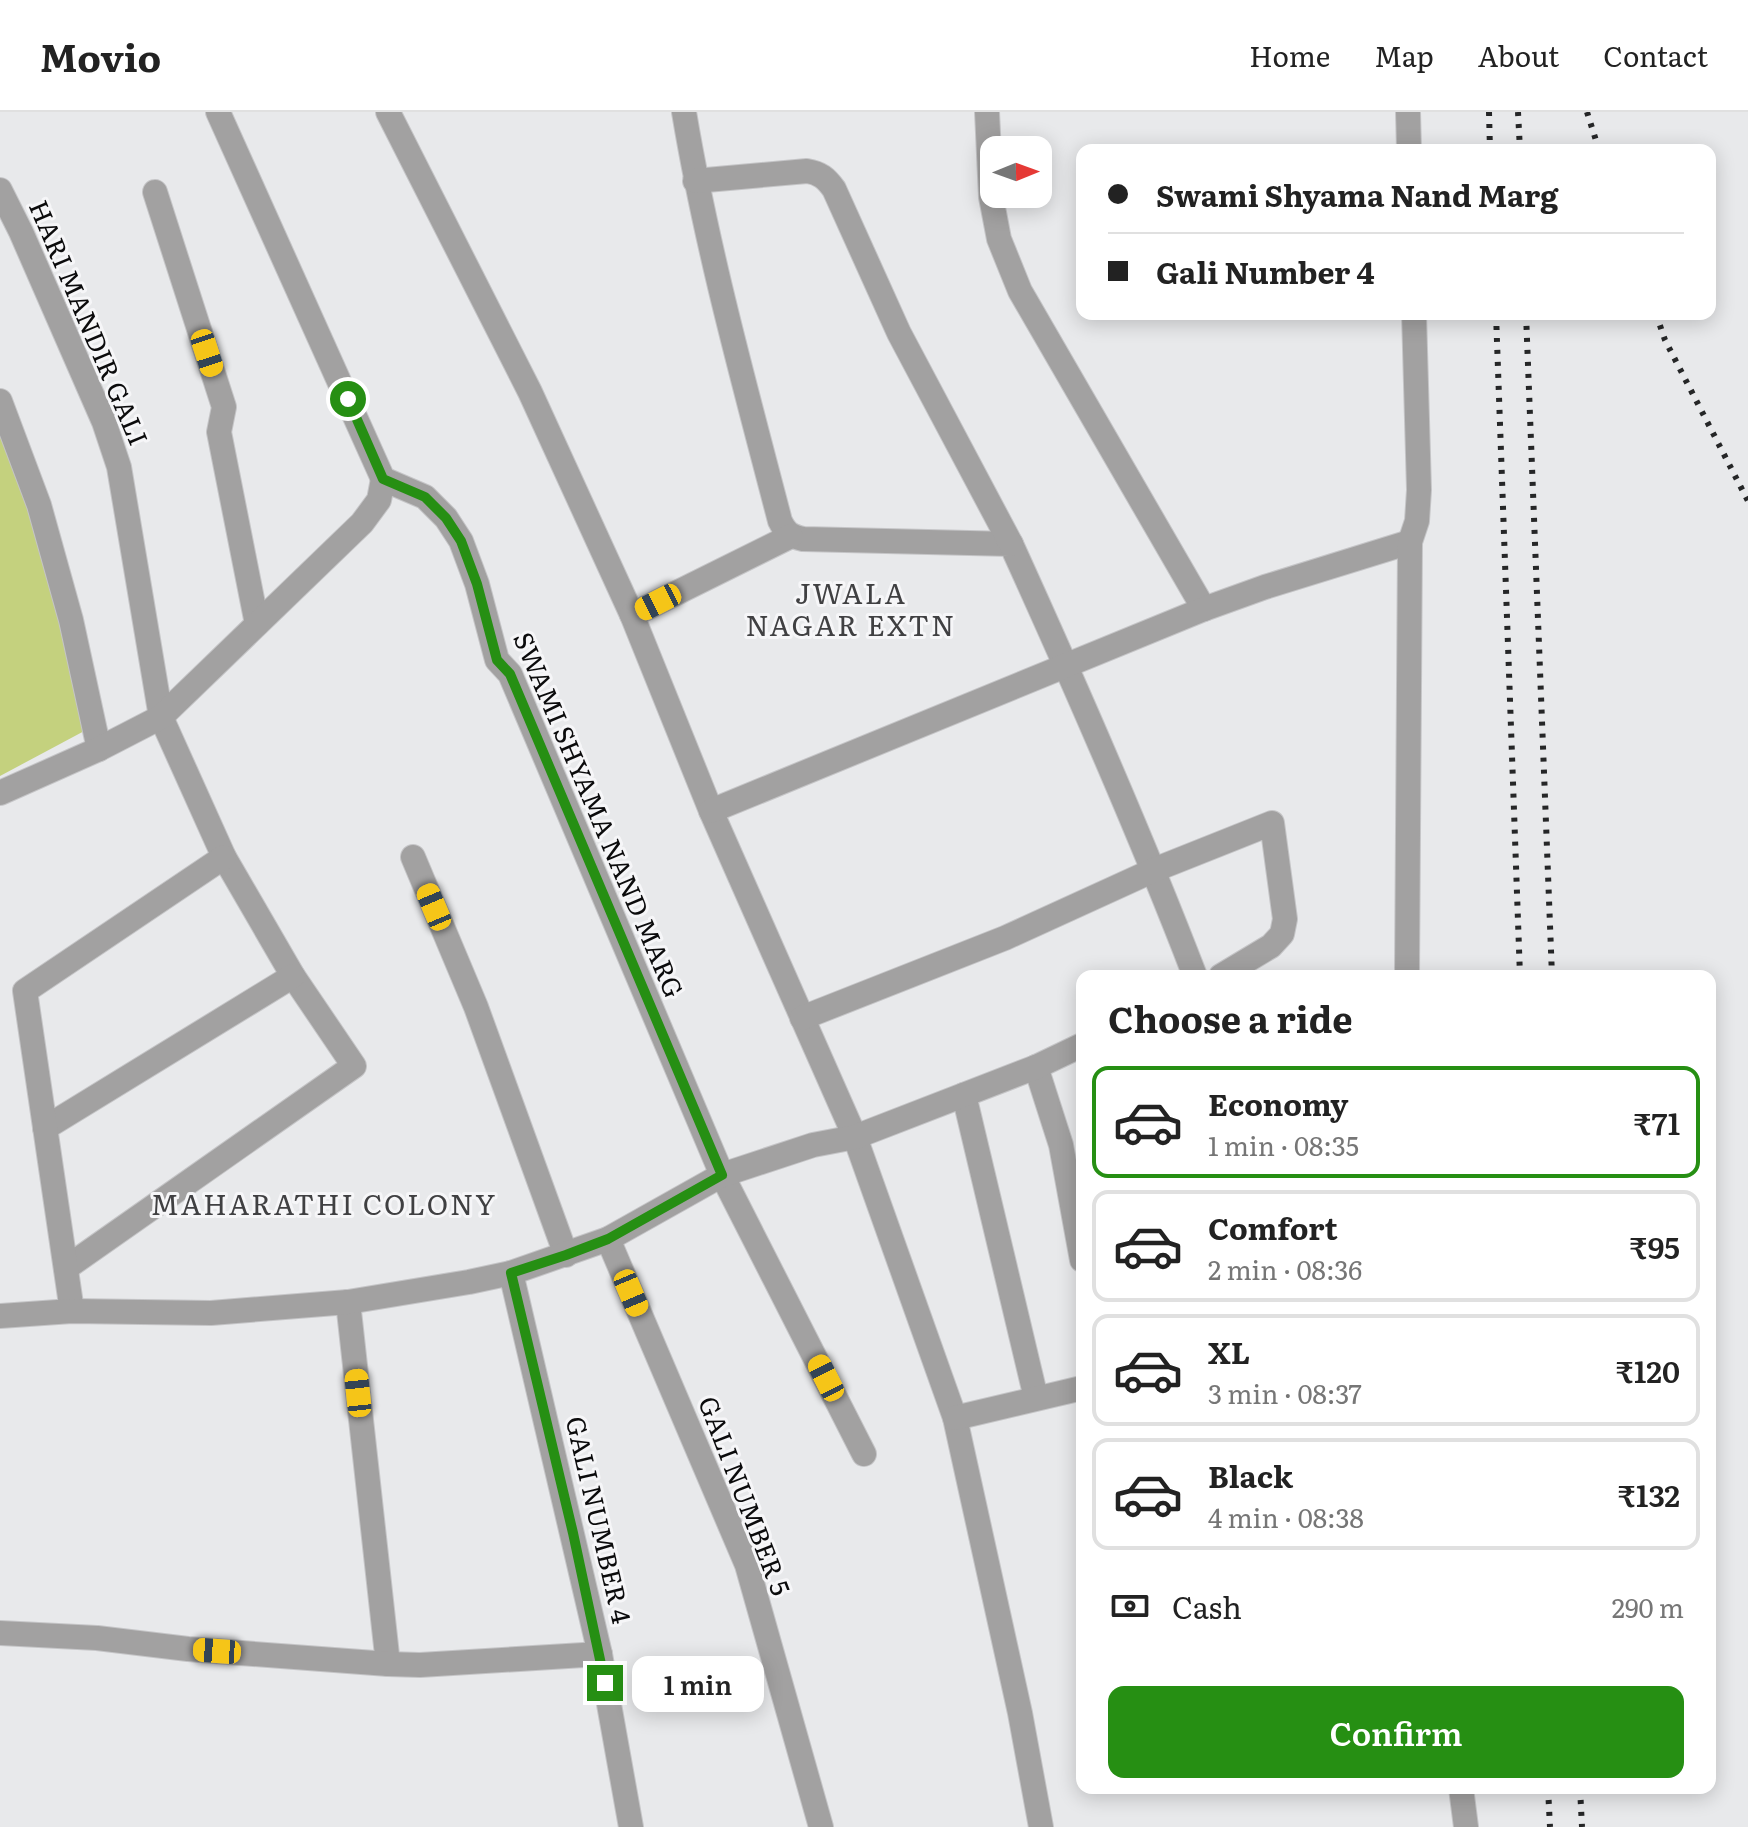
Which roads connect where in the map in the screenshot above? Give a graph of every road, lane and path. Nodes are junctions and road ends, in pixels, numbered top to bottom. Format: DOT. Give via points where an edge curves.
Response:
graph roads {
  1 [pos="218,112"];
  2 [pos="388,112"];
  3 [pos="684,112"];
  4 [pos="987,112"];
  5 [pos="1408,112"];
  6 [pos="1409,144"];
  7 [pos="695,181"];
  8 [pos="0,190"];
  9 [pos="155,192"];
  10 [pos="1414,320"];
  11 [pos="0,401"];
  12 [pos="383,479"];
  13 [pos="791,536"];
  14 [pos="1410,542"];
  15 [pos="1011,544"];
  16 [pos="1204,609"];
  17 [pos="632,615"];
  18 [pos="257,624"];
  19 [pos="1066,665"];
  20 [pos="161,717"];
  21 [pos="99,749"];
  22 [pos="0,793"];
  23 [pos="711,811"];
  24 [pos="224,857"];
  25 [pos="413,857"];
  26 [pos="1154,870"];
  27 [pos="1193,970"];
  28 [pos="1231,970"];
  29 [pos="1407,970"];
  30 [pos="293,976"];
  31 [pos="802,1018"];
  32 [pos="1076,1048"];
  33 [pos="1036,1067"];
  34 [pos="964,1095"];
  35 [pos="45,1128"];
  36 [pos="855,1137"];
  37 [pos="722,1175"];
  38 [pos="1076,1227"];
  39 [pos="608,1239"];
  40 [pos="566,1255"];
  41 [pos="66,1268"];
  42 [pos="511,1273"];
  43 [pos="348,1302"];
  44 [pos="72,1311"];
  45 [pos="0,1316"];
  46 [pos="1076,1389"];
  47 [pos="1036,1398"];
  48 [pos="955,1418"];
  49 [pos="864,1454"];
  50 [pos="0,1633"];
  51 [pos="600,1654"];
  52 [pos="388,1664"];
  53 [pos="1462,1794"];
  54 [pos="631,1827"];
  55 [pos="821,1827"];
  56 [pos="1041,1827"];
  57 [pos="1466,1827"];
  1 -- 12 [label="street"];
  2 -- 17 [label="street" via="530,392"];
  3 -- 7 [label="street"];
  4 -- 16 [label="street" via="991,197 999,239 1020,291"];
  5 -- 6 [label="street"];
  7 -- 13 [label="street" via="780,521"];
  7 -- 15 [label="street" via="807,171 827,179 899,333"];
  8 -- 20 [label="street, HARI MANDIR GALI" via="119,467"];
  9 -- 18 [label="street" via="224,407 219,432"];
  10 -- 14 [label="street" via="1419,490"];
  11 -- 21 [label="street" via="39,505"];
  12 -- 18 [label="street" via="379,500 362,523"];
  12 -- 37 [label="street, SWAMI SHYAMA NAND MARG" via="425,497 461,541 497,660 510,674"];
  13 -- 15 [label="street" via="845,542"];
  13 -- 17 [label="street"];
  14 -- 16 [label="street"];
  14 -- 29 [label="street"];
  15 -- 19 [label="street"];
  16 -- 19 [label="street"];
  17 -- 23 [label="street"];
  18 -- 20 [label="street"];
  19 -- 23 [label="street"];
  19 -- 26 [label="street"];
  20 -- 21 [label="street"];
  20 -- 24 [label="street, HARI MANDIR GALI"];
  21 -- 22 [label="street"];
  23 -- 31 [label="street"];
  24 -- 30 [label="street, HARI MANDIR GALI"];
  24 -- 35 [label="street" via="25,991"];
  25 -- 40 [label="street" via="476,1007"];
  26 -- 27 [label="street"];
  26 -- 28 [label="street" via="1272,823 1285,919 1282,934"];
  26 -- 31 [label="street" via="1005,938"];
  30 -- 35 [label="street"];
  30 -- 41 [label="street, HARI MANDIR GALI" via="354,1066"];
  31 -- 36 [label="street"];
  32 -- 33 [label="street"];
  33 -- 34 [label="street"];
  33 -- 38 [label="street" via="1061,1145"];
  34 -- 36 [label="street"];
  34 -- 47 [label="street"];
  35 -- 41 [label="street"];
  36 -- 37 [label="street"];
  36 -- 48 [label="street"];
  37 -- 39 [label="street"];
  37 -- 49 [label="street, SWAMI SHYAMA NAND MARG"];
  39 -- 40 [label="street"];
  39 -- 55 [label="street, GALI NUMBER 5" via="747,1565"];
  40 -- 42 [label="street"];
  41 -- 44 [label="street"];
  42 -- 43 [label="street"];
  42 -- 51 [label="street, GALI NUMBER 4"];
  43 -- 44 [label="street" via="211,1313"];
  43 -- 52 [label="street"];
  44 -- 45 [label="street"];
  46 -- 47 [label="street"];
  47 -- 48 [label="street"];
  48 -- 56 [label="street"];
  50 -- 52 [label="street"];
  51 -- 52 [label="street"];
  51 -- 54 [label="street, GALI NUMBER 4"];
  53 -- 57 [label="street"];
}
